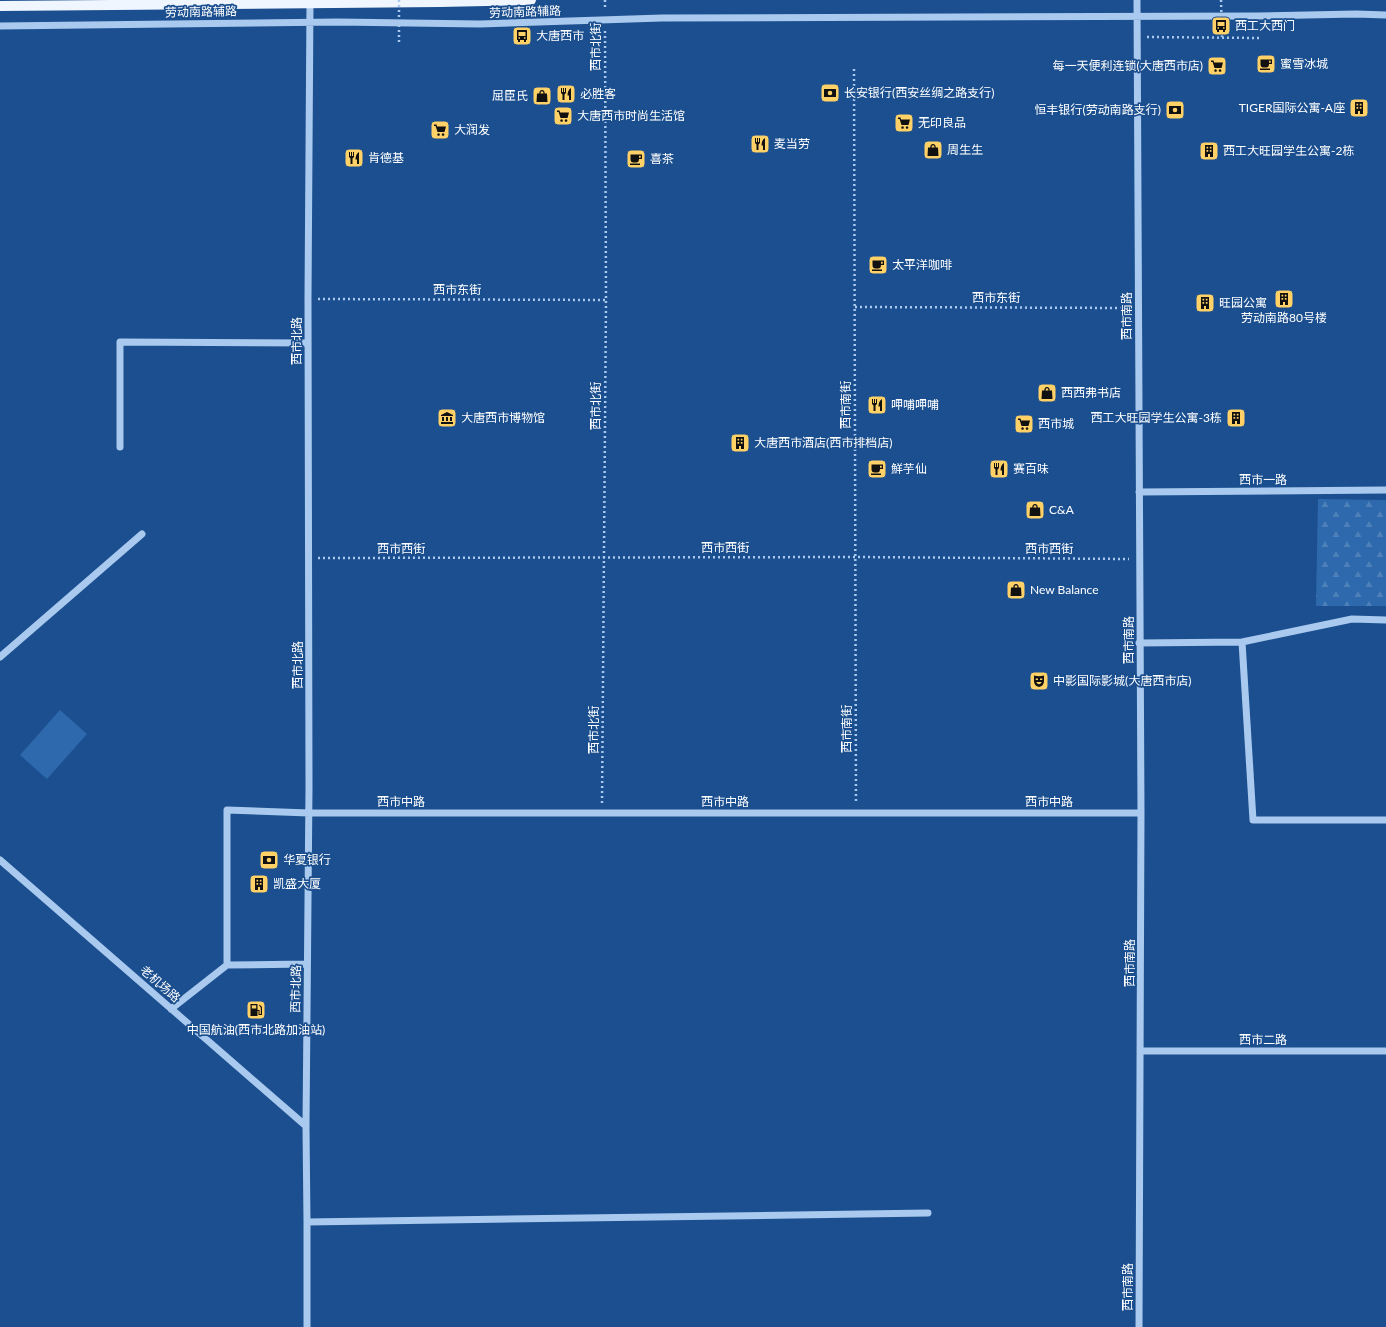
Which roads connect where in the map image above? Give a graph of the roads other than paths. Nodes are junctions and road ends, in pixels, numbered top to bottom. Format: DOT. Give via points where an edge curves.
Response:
graph roads {
  1 [pos="531,0"];
  2 [pos="1136,0"];
  3 [pos="310,3"];
  4 [pos="0,6"];
  5 [pos="1386,15"];
  6 [pos="1136,16"];
  7 [pos="310,22"];
  8 [pos="0,26"];
  9 [pos="308,343"];
  10 [pos="120,447"];
  11 [pos="1386,490"];
  12 [pos="1140,492"];
  13 [pos="142,534"];
  14 [pos="1386,620"];
  15 [pos="1242,642"];
  16 [pos="1140,643"];
  17 [pos="0,657"];
  18 [pos="309,813"];
  19 [pos="1141,813"];
  20 [pos="1386,820"];
  21 [pos="0,860"];
  22 [pos="308,964"];
  23 [pos="227,965"];
  24 [pos="171,1009"];
  25 [pos="1141,1051"];
  26 [pos="1386,1051"];
  27 [pos="306,1126"];
  28 [pos="928,1213"];
  29 [pos="308,1222"];
  30 [pos="307,1327"];
  31 [pos="1139,1327"];
  1 -- 3 [label="main road"];
  2 -- 6 [label="street, 西市南路"];
  3 -- 4 [label="main road"];
  3 -- 7 [label="street, 西市北路"];
  5 -- 6 [label="street, 劳动南路辅路"];
  6 -- 7 [label="street, 劳动南路辅路" via="662,18 480,24"];
  6 -- 12 [label="street, 西市南路"];
  7 -- 8 [label="street, 劳动南路辅路"];
  7 -- 9 [label="street, 西市北路"];
  9 -- 10 [label="street" via="120,342"];
  9 -- 18 [label="street, 西市北路"];
  11 -- 12 [label="street, 西市一路"];
  12 -- 16 [label="street, 西市南路"];
  13 -- 17 [label="street"];
  14 -- 15 [label="street" via="1352,619"];
  15 -- 16 [label="street"];
  15 -- 20 [label="street" via="1253,820"];
  16 -- 19 [label="street, 西市南路"];
  18 -- 19 [label="street, 西市中路"];
  18 -- 22 [label="street, 西市北路"];
  18 -- 23 [label="street, 西市中路" via="227,810"];
  19 -- 25 [label="street, 西市南路"];
  21 -- 24 [label="street, 老机场路"];
  22 -- 23 [label="street"];
  22 -- 27 [label="street, 西市北路"];
  23 -- 24 [label="street"];
  24 -- 27 [label="street, 老机场路"];
  25 -- 26 [label="street, 西市二路"];
  25 -- 31 [label="street, 西市南路"];
  27 -- 29 [label="street, 西市北路"];
  28 -- 29 [label="street"];
  29 -- 30 [label="street, 西市北路"];
}
